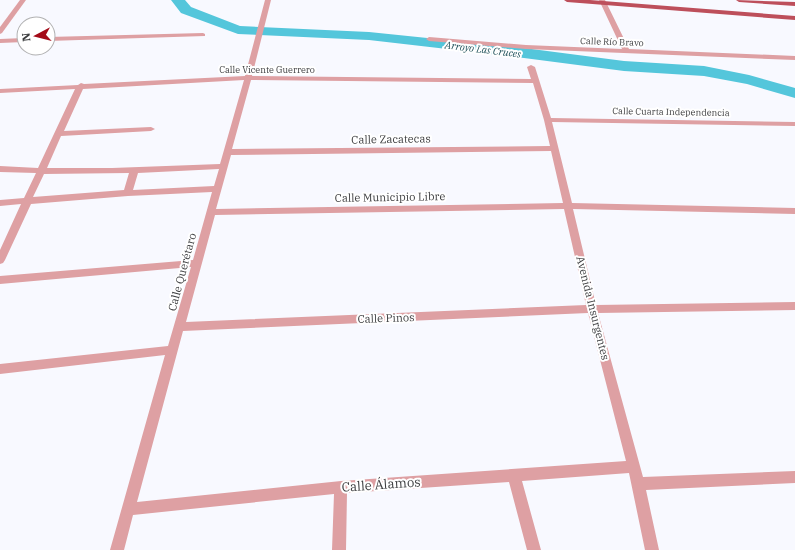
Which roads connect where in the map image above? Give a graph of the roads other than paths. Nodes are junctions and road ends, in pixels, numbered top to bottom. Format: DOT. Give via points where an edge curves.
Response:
graph roads {
  1 [pos="23,0"];
  2 [pos="268,0"];
  3 [pos="567,0"];
  4 [pos="739,0"];
  5 [pos="602,2"];
  6 [pos="795,4"];
  7 [pos="795,18"];
  8 [pos="0,32"];
  9 [pos="203,34"];
  10 [pos="56,39"];
  11 [pos="429,39"];
  12 [pos="16,40"];
  13 [pos="0,41"];
  14 [pos="626,51"];
  15 [pos="795,58"];
  16 [pos="531,67"];
  17 [pos="248,78"];
  18 [pos="534,81"];
  19 [pos="81,85"];
  20 [pos="0,91"];
  21 [pos="548,120"];
  22 [pos="792,124"];
  23 [pos="151,129"];
  24 [pos="795,131"];
  25 [pos="58,134"];
  26 [pos="555,148"];
  27 [pos="227,152"];
  28 [pos="224,166"];
  29 [pos="0,169"];
  30 [pos="134,171"];
  31 [pos="40,172"];
  32 [pos="217,189"];
  33 [pos="128,193"];
  34 [pos="27,201"];
  35 [pos="0,203"];
  36 [pos="569,206"];
  37 [pos="795,211"];
  38 [pos="211,212"];
  39 [pos="0,260"];
  40 [pos="196,263"];
  41 [pos="0,280"];
  42 [pos="795,306"];
  43 [pos="592,309"];
  44 [pos="179,327"];
  45 [pos="173,350"];
  46 [pos="0,369"];
  47 [pos="633,467"];
  48 [pos="514,475"];
  49 [pos="795,477"];
  50 [pos="638,484"];
  51 [pos="341,487"];
  52 [pos="128,509"];
  53 [pos="117,550"];
  54 [pos="339,550"];
  55 [pos="534,550"];
  56 [pos="652,550"];
  1 -- 8 [label="street"];
  2 -- 17 [label="street, Calle Querétaro"];
  3 -- 5 [label="main road"];
  4 -- 6 [label="main road"];
  5 -- 7 [label="main road"];
  5 -- 14 [label="street"];
  9 -- 10 [label="street"];
  11 -- 14 [label="street, Calle Río Bravo" via="526,47"];
  12 -- 13 [label="street"];
  14 -- 15 [label="street, Calle Río Bravo"];
  16 -- 18 [label="street, Avenida Insurgentes"];
  17 -- 18 [label="street, Calle Vicente Guerrero"];
  17 -- 19 [label="street, Calle Vicente Guerrero"];
  17 -- 27 [label="street, Calle Querétaro"];
  18 -- 21 [label="street, Avenida Insurgentes"];
  19 -- 20 [label="street, Calle Vicente Guerrero"];
  19 -- 25 [label="street"];
  21 -- 22 [label="street, Calle Cuarta Independencia"];
  21 -- 26 [label="street, Avenida Insurgentes"];
  22 -- 24 [label="street"];
  23 -- 25 [label="street"];
  25 -- 31 [label="street"];
  26 -- 27 [label="street, Calle Zacatecas"];
  26 -- 36 [label="street, Avenida Insurgentes"];
  27 -- 28 [label="street, Calle Querétaro"];
  28 -- 30 [label="street"];
  28 -- 32 [label="street, Calle Querétaro"];
  29 -- 31 [label="street"];
  30 -- 31 [label="street"];
  30 -- 33 [label="street"];
  31 -- 34 [label="street"];
  32 -- 33 [label="street"];
  32 -- 38 [label="street, Calle Querétaro"];
  33 -- 34 [label="street"];
  34 -- 35 [label="street"];
  34 -- 39 [label="street"];
  36 -- 37 [label="street, Calle Municipio Libre"];
  36 -- 38 [label="street, Calle Municipio Libre"];
  36 -- 43 [label="street, Avenida Insurgentes"];
  38 -- 40 [label="street, Calle Querétaro"];
  40 -- 41 [label="street"];
  40 -- 44 [label="street, Calle Querétaro"];
  42 -- 43 [label="street, Calle Pinos"];
  43 -- 44 [label="street, Calle Pinos"];
  43 -- 47 [label="street, Avenida Insurgentes"];
  44 -- 45 [label="street, Calle Querétaro"];
  45 -- 46 [label="street"];
  45 -- 52 [label="street, Calle Querétaro"];
  47 -- 48 [label="street, Calle Álamos"];
  47 -- 50 [label="street, Avenida Insurgentes"];
  48 -- 51 [label="street, Calle Álamos"];
  48 -- 55 [label="street"];
  49 -- 50 [label="street"];
  50 -- 56 [label="street, Avenida Insurgentes"];
  51 -- 52 [label="street, Calle Álamos"];
  51 -- 54 [label="street"];
  52 -- 53 [label="street, Calle Querétaro"];
}
